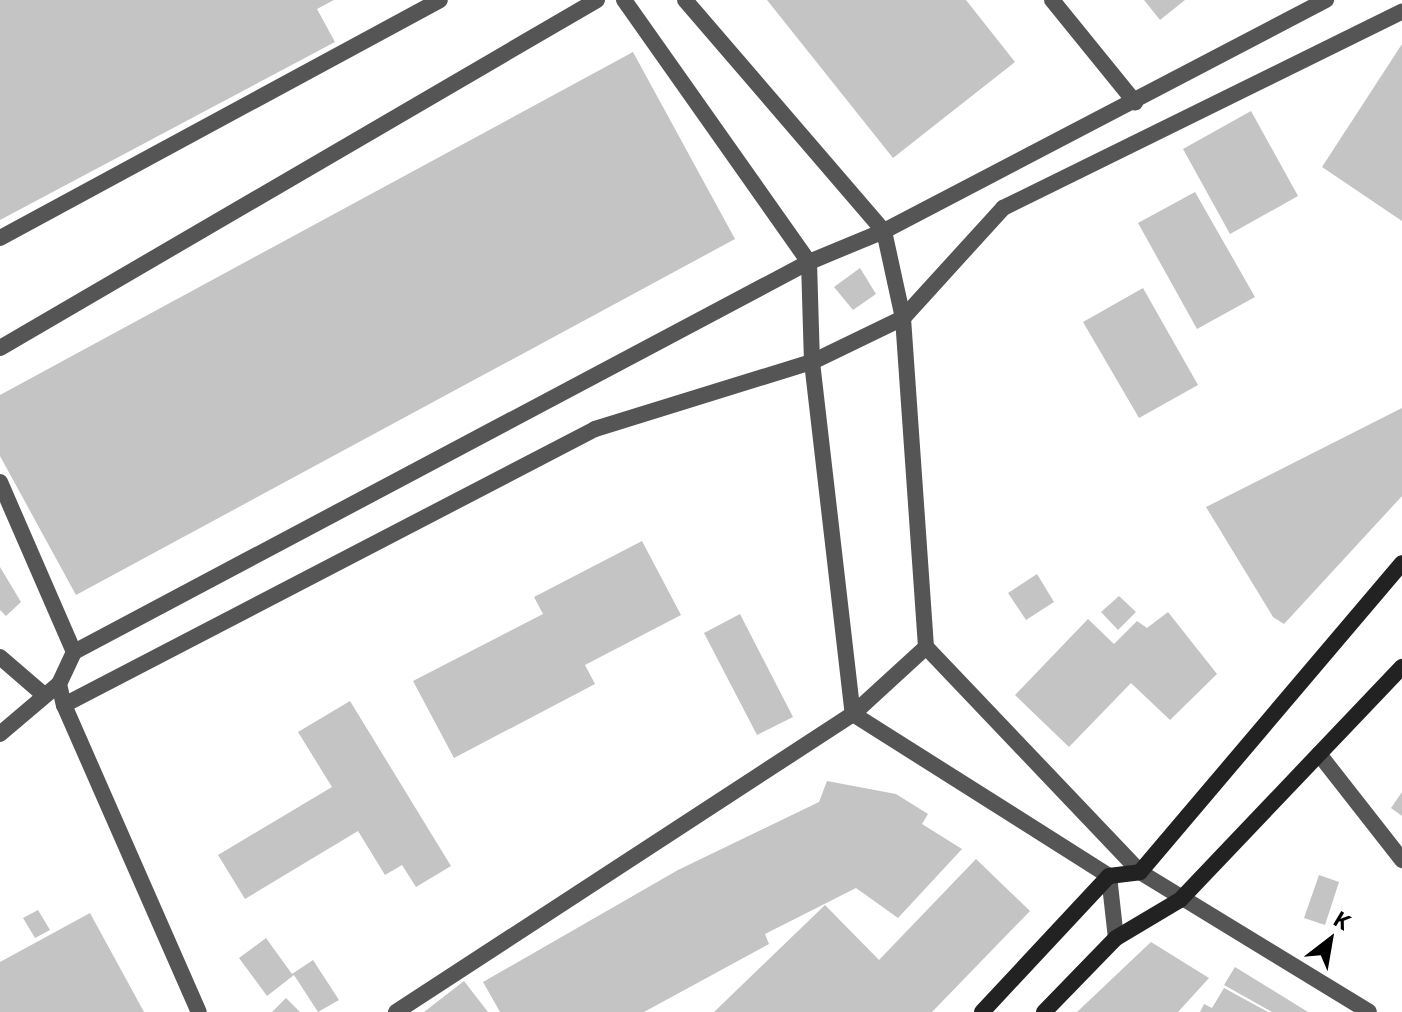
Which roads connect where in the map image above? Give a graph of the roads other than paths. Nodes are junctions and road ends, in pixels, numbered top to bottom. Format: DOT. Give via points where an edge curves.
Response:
graph roads {
  1 [pos="440,0"];
  2 [pos="597,0"];
  3 [pos="624,0"];
  4 [pos="685,0"];
  5 [pos="1052,0"];
  6 [pos="1326,0"];
  7 [pos="1402,12"];
  8 [pos="1135,102"];
  9 [pos="884,231"];
  10 [pos="0,238"];
  11 [pos="809,262"];
  12 [pos="903,318"];
  13 [pos="0,348"];
  14 [pos="812,362"];
  15 [pos="0,482"];
  16 [pos="1402,563"];
  17 [pos="926,647"];
  18 [pos="74,652"];
  19 [pos="0,657"];
  20 [pos="1402,667"];
  21 [pos="59,684"];
  22 [pos="44,695"];
  23 [pos="64,705"];
  24 [pos="853,714"];
  25 [pos="0,734"];
  26 [pos="1319,754"];
  27 [pos="1402,860"];
  28 [pos="1140,872"];
  29 [pos="1109,876"];
  30 [pos="1180,900"];
  31 [pos="1116,938"];
  32 [pos="199,1012"];
  33 [pos="396,1012"];
  34 [pos="982,1012"];
  35 [pos="1044,1012"];
  36 [pos="1369,1012"];
  1 -- 10 [label="street"];
  2 -- 13 [label="street"];
  3 -- 11 [label="street"];
  4 -- 9 [label="street"];
  5 -- 8 [label="street"];
  6 -- 8 [label="street"];
  7 -- 12 [label="street" via="1003,208"];
  8 -- 9 [label="street"];
  9 -- 11 [label="street"];
  9 -- 12 [label="street"];
  11 -- 14 [label="street"];
  11 -- 18 [label="street"];
  12 -- 14 [label="street"];
  12 -- 17 [label="street"];
  14 -- 23 [label="street" via="595,429"];
  14 -- 24 [label="street"];
  15 -- 18 [label="street"];
  16 -- 28 [label="main road"];
  17 -- 24 [label="street"];
  17 -- 28 [label="street"];
  18 -- 21 [label="street"];
  19 -- 22 [label="street"];
  20 -- 26 [label="main road"];
  21 -- 22 [label="street"];
  21 -- 23 [label="street"];
  22 -- 25 [label="street"];
  23 -- 32 [label="street"];
  24 -- 29 [label="street"];
  24 -- 33 [label="street"];
  26 -- 27 [label="street"];
  26 -- 30 [label="main road"];
  28 -- 29 [label="main road"];
  28 -- 30 [label="street"];
  29 -- 31 [label="street"];
  29 -- 34 [label="main road"];
  30 -- 31 [label="main road"];
  30 -- 36 [label="street"];
  31 -- 35 [label="main road"];
}
